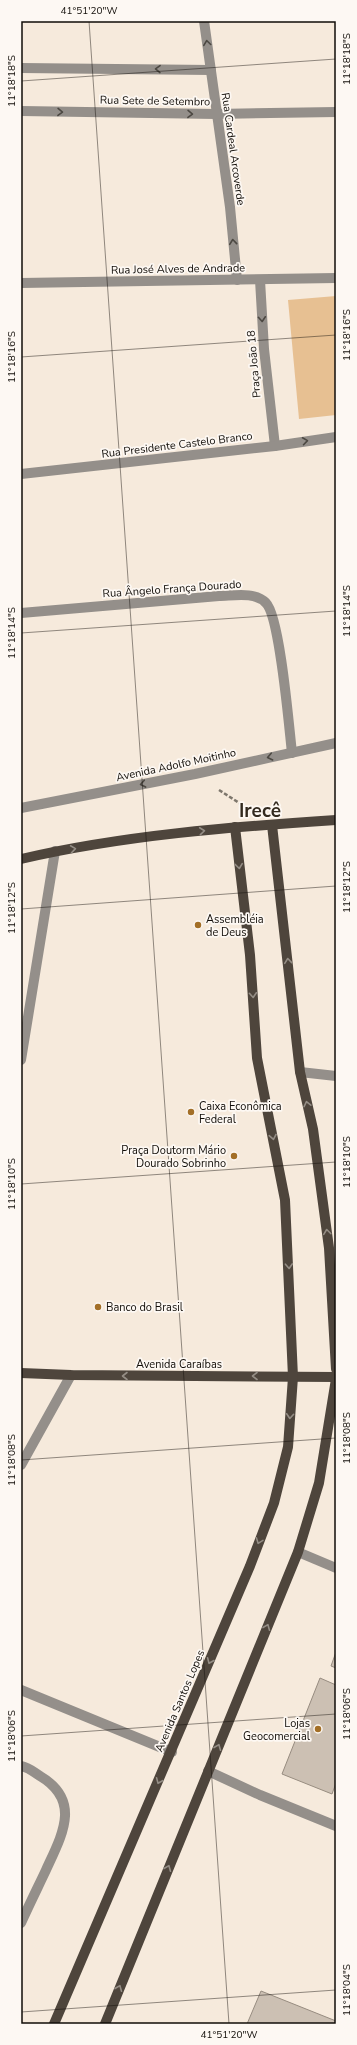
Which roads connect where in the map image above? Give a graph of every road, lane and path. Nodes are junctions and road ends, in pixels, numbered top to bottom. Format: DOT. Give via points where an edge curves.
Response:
graph roads {
  1 [pos="204,21"];
  2 [pos="21,68"];
  3 [pos="211,70"];
  4 [pos="21,111"];
  5 [pos="336,112"];
  6 [pos="216,114"];
  7 [pos="336,278"];
  8 [pos="237,280"];
  9 [pos="260,280"];
  10 [pos="21,283"];
  11 [pos="336,437"];
  12 [pos="275,446"];
  13 [pos="21,474"];
  14 [pos="21,613"];
  15 [pos="336,744"];
  16 [pos="292,753"];
  17 [pos="195,774"];
  18 [pos="21,808"];
  19 [pos="336,820"];
  20 [pos="272,825"];
  21 [pos="235,827"];
  22 [pos="55,851"];
  23 [pos="21,859"];
  24 [pos="21,1060"];
  25 [pos="300,1072"];
  26 [pos="336,1076"];
  27 [pos="333,1246"];
  28 [pos="336,1369"];
  29 [pos="21,1373"];
  30 [pos="71,1375"];
  31 [pos="293,1377"];
  32 [pos="336,1378"];
  33 [pos="21,1465"];
  34 [pos="298,1552"];
  35 [pos="336,1568"];
  36 [pos="21,1690"];
  37 [pos="172,1752"];
  38 [pos="21,1766"];
  39 [pos="208,1771"];
  40 [pos="336,1826"];
  41 [pos="21,1923"];
  42 [pos="54,2024"];
  43 [pos="105,2024"];
  3 -- 1 [label="street, Rua Cardeal Arcoverde, one-way"];
  3 -- 2 [label="street, one-way"];
  3 -- 6 [label="street, Rua Cardeal Arcoverde"];
  4 -- 6 [label="street, Rua Sete de Setembro, one-way"];
  5 -- 6 [label="street, Rua Sete de Setembro"];
  8 -- 6 [label="street, Rua Cardeal Arcoverde, one-way" via="230,207"];
  7 -- 9 [label="street, Rua José Alves de Andrade"];
  8 -- 9 [label="street, Rua José Alves de Andrade"];
  8 -- 10 [label="street, Rua José Alves de Andrade"];
  9 -- 12 [label="street, Praça João 18, one-way" via="264,349"];
  12 -- 11 [label="street, Rua Presidente Castelo Branco, one-way"];
  12 -- 13 [label="street, Rua Presidente Castelo Branco"];
  14 -- 16 [label="street, Rua Ângelo França Dourado" via="219,596 259,598 267,603 274,620"];
  15 -- 16 [label="street, Avenida Adolfo Moitinho"];
  16 -- 17 [label="street, Avenida Adolfo Moitinho, one-way"];
  17 -- 18 [label="street, Avenida Adolfo Moitinho, one-way"];
  17 -- 20 [label="path"];
  19 -- 20 [label="main road"];
  20 -- 21 [label="main road"];
  25 -- 20 [label="main road, one-way"];
  22 -- 21 [label="main road, one-way"];
  21 -- 31 [label="main road, Avenida Santos Lopes, one-way" via="250,955 257,1058 285,1200"];
  22 -- 23 [label="main road"];
  22 -- 24 [label="street"];
  25 -- 26 [label="street"];
  27 -- 25 [label="main road, one-way" via="313,1129"];
  27 -- 28 [label="main road"];
  29 -- 30 [label="main road, Avenida Caraíbas"];
  31 -- 30 [label="main road, Avenida Caraíbas, one-way"];
  30 -- 33 [label="street"];
  31 -- 32 [label="main road, Avenida Caraíbas"];
  31 -- 37 [label="main road, Avenida Santos Lopes, one-way" via="288,1447 274,1503"];
  32 -- 34 [label="main road" via="319,1483"];
  34 -- 35 [label="street"];
  39 -- 34 [label="main road, one-way"];
  36 -- 37 [label="street"];
  37 -- 42 [label="main road, Avenida Santos Lopes, one-way"];
  38 -- 41 [label="street" via="51,1782 62,1798 66,1816 65,1826 56,1848"];
  39 -- 40 [label="street"];
  43 -- 39 [label="main road, one-way"];
}
